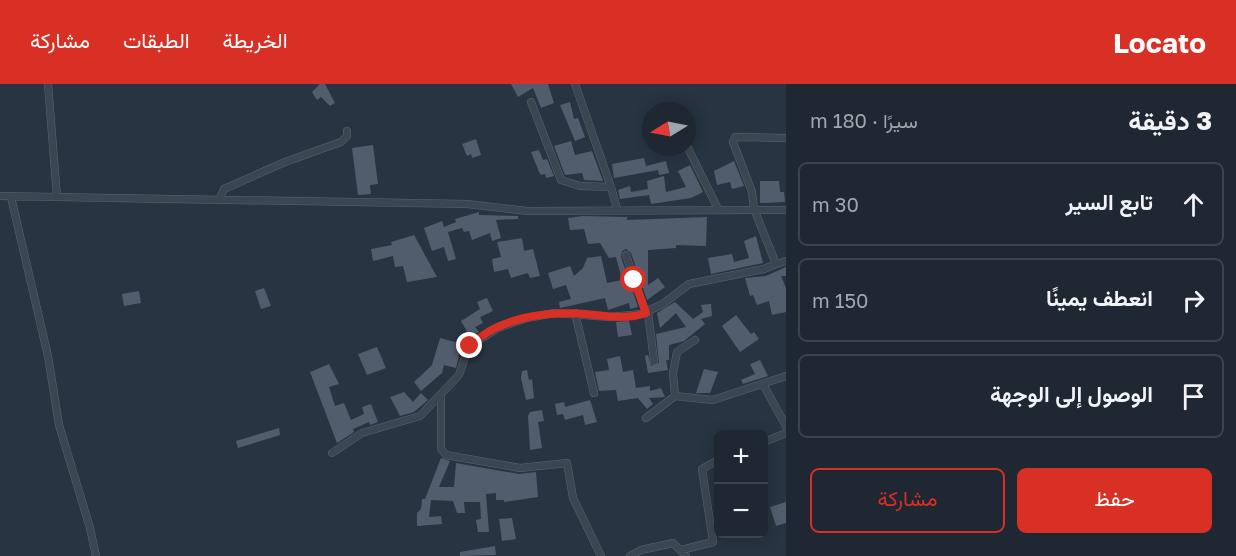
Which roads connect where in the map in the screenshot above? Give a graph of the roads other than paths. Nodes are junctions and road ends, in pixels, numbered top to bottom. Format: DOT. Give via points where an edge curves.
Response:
graph roads {
  1 [pos="48,84"];
  2 [pos="575,84"];
  3 [pos="531,102"];
  4 [pos="347,131"];
  5 [pos="786,138"];
  6 [pos="692,156"];
  7 [pos="611,187"];
  8 [pos="0,196"];
  9 [pos="10,197"];
  10 [pos="57,197"];
  11 [pos="219,200"];
  12 [pos="617,209"];
  13 [pos="718,209"];
  14 [pos="754,209"];
  15 [pos="786,210"];
  16 [pos="626,255"];
  17 [pos="786,261"];
  18 [pos="776,264"];
  19 [pos="647,312"];
  20 [pos="576,314"];
  21 [pos="694,340"];
  22 [pos="654,361"];
  23 [pos="786,376"];
  24 [pos="764,386"];
  25 [pos="594,393"];
  26 [pos="441,396"];
  27 [pos="675,396"];
  28 [pos="646,418"];
  29 [pos="786,426"];
  30 [pos="786,433"];
  31 [pos="768,440"];
  32 [pos="332,453"];
  33 [pos="714,462"];
  34 [pos="683,553"];
  35 [pos="96,556"];
  36 [pos="601,556"];
  37 [pos="630,556"];
  1 -- 10 [label="street"];
  2 -- 7 [label="street"];
  3 -- 7 [label="street" via="561,180 580,186"];
  4 -- 11 [label="street" via="341,142 224,189"];
  5 -- 14 [label="street" via="735,137 733,142 752,192"];
  6 -- 13 [label="street"];
  7 -- 12 [label="street"];
  8 -- 9 [label="street"];
  9 -- 10 [label="street"];
  9 -- 35 [label="street" via="48,356 59,425"];
  10 -- 11 [label="street"];
  11 -- 12 [label="street" via="467,204 527,210"];
  12 -- 13 [label="street"];
  13 -- 14 [label="street"];
  14 -- 15 [label="street"];
  14 -- 18 [label="street"];
  16 -- 19 [label="street"];
  17 -- 18 [label="street"];
  18 -- 19 [label="street" via="689,284"];
  19 -- 20 [label="street" via="610,317"];
  19 -- 22 [label="street"];
  20 -- 25 [label="street"];
  20 -- 26 [label="street" via="527,318 481,337 470,346 459,375"];
  21 -- 27 [label="street" via="677,352 673,373"];
  23 -- 24 [label="street"];
  24 -- 27 [label="street" via="713,400"];
  24 -- 29 [label="street"];
  26 -- 32 [label="street" via="415,419 362,433"];
  26 -- 36 [label="street" via="441,449 446,455 520,468 567,463 573,498"];
  27 -- 28 [label="street"];
  30 -- 31 [label="street"];
  33 -- 34 [label="street" via="702,469 713,542"];
  34 -- 37 [label="street" via="673,543"];
}
